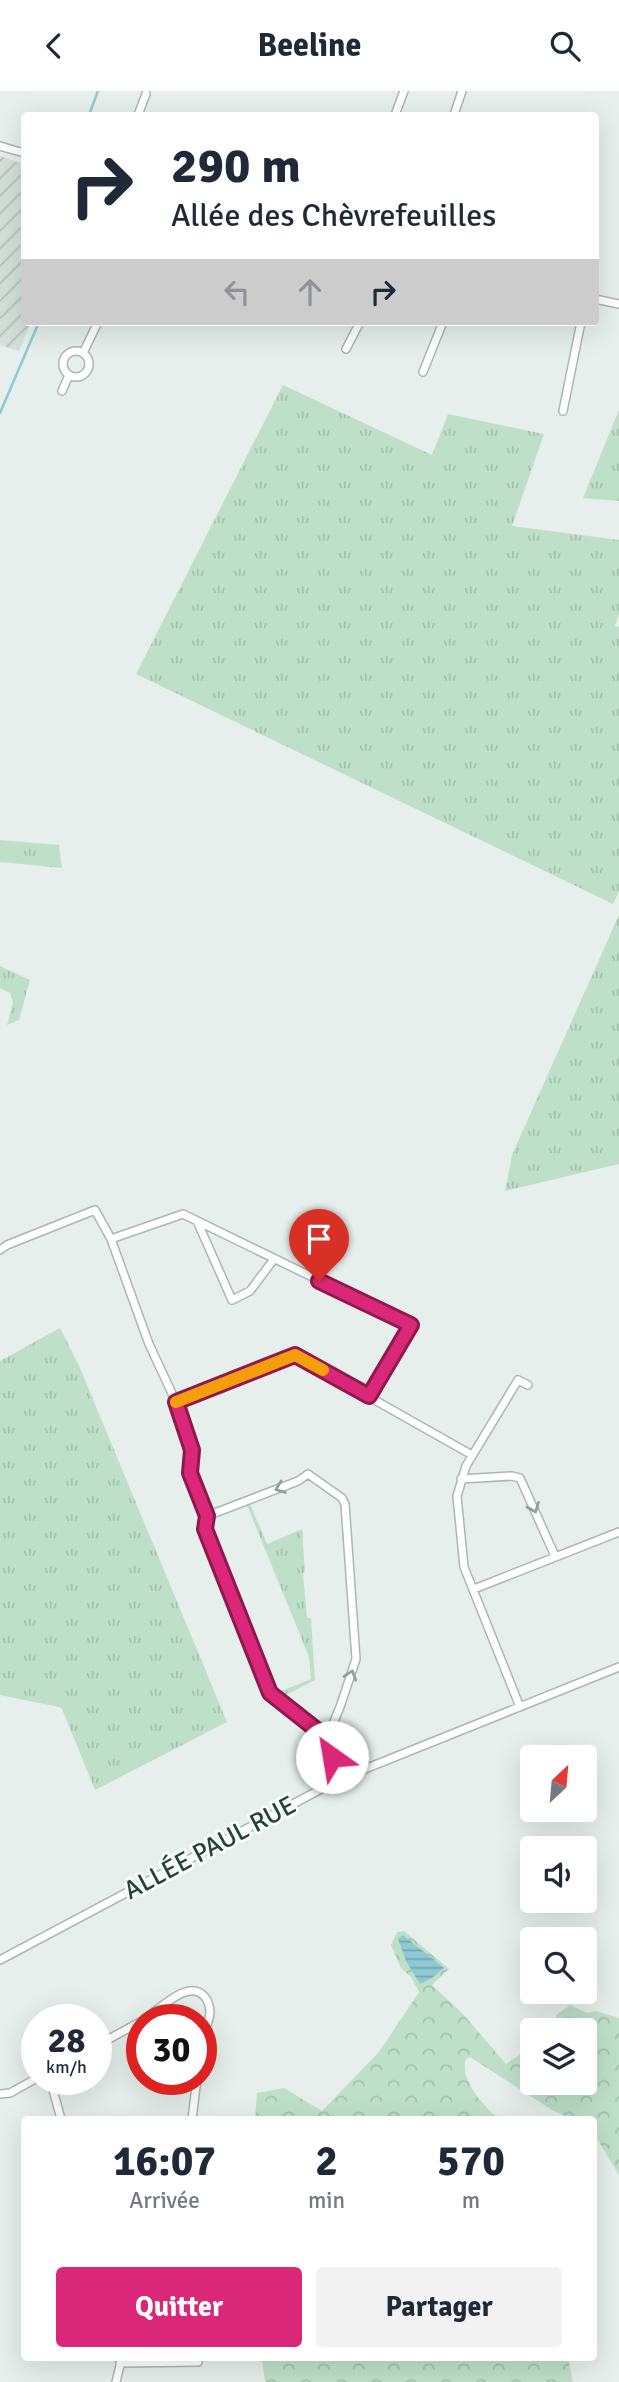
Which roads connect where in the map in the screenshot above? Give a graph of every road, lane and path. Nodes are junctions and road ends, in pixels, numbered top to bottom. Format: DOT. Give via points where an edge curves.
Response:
graph roads {
  1 [pos="404,91"];
  2 [pos="462,91"];
  3 [pos="146,94"];
  4 [pos="139,112"];
  5 [pos="396,112"];
  6 [pos="455,112"];
  7 [pos="0,146"];
  8 [pos="21,152"];
  9 [pos="599,300"];
  10 [pos="619,304"];
  11 [pos="96,326"];
  12 [pos="358,326"];
  13 [pos="441,326"];
  14 [pos="580,326"];
  15 [pos="346,349"];
  16 [pos="83,353"];
  17 [pos="423,372"];
  18 [pos="69,375"];
  19 [pos="62,391"];
  20 [pos="563,411"];
  21 [pos="197,1220"];
  22 [pos="111,1239"];
  23 [pos="0,1250"];
  24 [pos="274,1259"];
  25 [pos="528,1385"];
  26 [pos="369,1396"];
  27 [pos="176,1402"];
  28 [pos="472,1455"];
  29 [pos="461,1479"];
  30 [pos="207,1516"];
  31 [pos="619,1532"];
  32 [pos="555,1556"];
  33 [pos="474,1589"];
  34 [pos="619,1667"];
  35 [pos="520,1707"];
  36 [pos="327,1738"];
  37 [pos="340,1779"];
  38 [pos="0,1960"];
  39 [pos="166,2004"];
  40 [pos="207,2004"];
  41 [pos="21,2087"];
  42 [pos="0,2094"];
  43 [pos="54,2095"];
  44 [pos="195,2095"];
  45 [pos="60,2116"];
  46 [pos="192,2116"];
  47 [pos="121,2361"];
  48 [pos="160,2361"];
  49 [pos="198,2361"];
  50 [pos="116,2382"];
  1 -- 5 [label="street"];
  2 -- 6 [label="street"];
  3 -- 4 [label="street"];
  7 -- 8 [label="street"];
  9 -- 10 [label="street"];
  11 -- 16 [label="street"];
  12 -- 15 [label="street"];
  13 -- 17 [label="street"];
  14 -- 20 [label="street"];
  16 -- 18 [label="street" via="67,355 63,364"];
  16 -- 18 [label="street" via="89,362 87,372"];
  18 -- 19 [label="street"];
  21 -- 22 [label="street" via="183,1214"];
  21 -- 24 [label="street"];
  21 -- 24 [label="street" via="232,1300 250,1291"];
  22 -- 23 [label="street" via="95,1210"];
  22 -- 27 [label="street" via="149,1344"];
  24 -- 26 [label="street" via="411,1325"];
  25 -- 28 [label="street" via="518,1380"];
  26 -- 27 [label="street" via="295,1355"];
  26 -- 28 [label="street"];
  27 -- 30 [label="street" via="192,1450 190,1473"];
  28 -- 29 [label="street"];
  29 -- 32 [label="street, one-way" via="520,1478"];
  29 -- 33 [label="street" via="457,1496 464,1567"];
  30 -- 36 [label="street" via="205,1529 270,1693"];
  36 -- 30 [label="street, one-way" via="356,1659 342,1498 308,1474"];
  31 -- 32 [label="street"];
  32 -- 33 [label="street"];
  33 -- 35 [label="street"];
  34 -- 35 [label="street, ALLÉE PAUL RUE"];
  35 -- 37 [label="street, ALLÉE PAUL RUE"];
  36 -- 37 [label="street"];
  37 -- 38 [label="street, ALLÉE PAUL RUE"];
  39 -- 40 [label="street" via="188,1991 204,1996"];
  41 -- 42 [label="street"];
  43 -- 45 [label="street"];
  44 -- 46 [label="street"];
  47 -- 50 [label="street"];
  48 -- 49 [label="street"];
}
